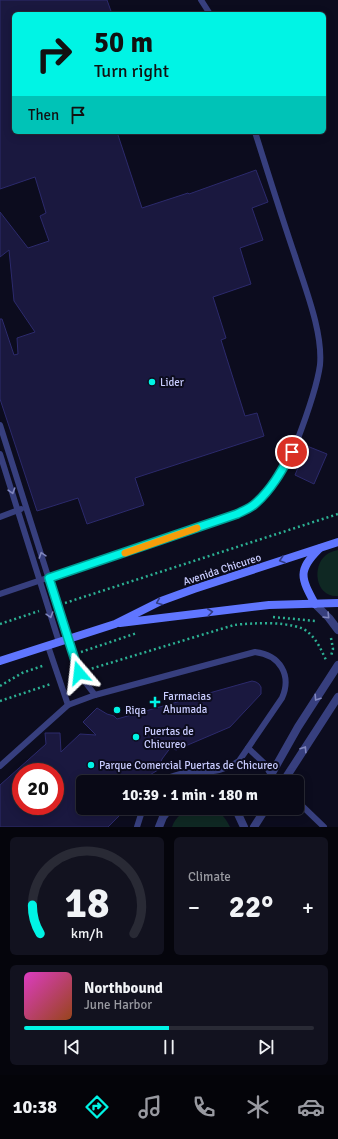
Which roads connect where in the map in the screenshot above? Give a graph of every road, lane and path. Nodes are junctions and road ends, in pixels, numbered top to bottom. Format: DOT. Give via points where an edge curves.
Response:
graph roads {
  1 [pos="201,0"];
  2 [pos="209,12"];
  3 [pos="256,134"];
  4 [pos="0,425"];
  5 [pos="0,454"];
  6 [pos="26,507"];
  7 [pos="18,511"];
  8 [pos="338,514"];
  9 [pos="0,517"];
  10 [pos="338,542"];
  11 [pos="319,548"];
  12 [pos="49,578"];
  13 [pos="40,581"];
  14 [pos="0,594"];
  15 [pos="338,603"];
  16 [pos="315,604"];
  17 [pos="58,605"];
  18 [pos="48,608"];
  19 [pos="272,617"];
  20 [pos="317,621"];
  21 [pos="0,624"];
  22 [pos="116,624"];
  23 [pos="338,630"];
  24 [pos="143,631"];
  25 [pos="330,635"];
  26 [pos="69,639"];
  27 [pos="58,642"];
  28 [pos="48,646"];
  29 [pos="74,655"];
  30 [pos="332,658"];
  31 [pos="0,661"];
  32 [pos="53,662"];
  33 [pos="337,668"];
  34 [pos="79,673"];
  35 [pos="59,681"];
  36 [pos="0,686"];
  37 [pos="95,696"];
  38 [pos="338,697"];
  39 [pos="0,701"];
  40 [pos="68,705"];
  41 [pos="248,748"];
  42 [pos="0,766"];
  43 [pos="175,775"];
  44 [pos="268,775"];
  45 [pos="271,775"];
  46 [pos="288,775"];
  47 [pos="304,808"];
  48 [pos="140,815"];
  49 [pos="165,815"];
  50 [pos="238,815"];
  51 [pos="262,815"];
  52 [pos="137,827"];
  53 [pos="159,827"];
  54 [pos="244,827"];
  55 [pos="254,827"];
  56 [pos="324,827"];
  1 -- 2 [label="lane"];
  3 -- 12 [label="lane" via="309,298 319,346 320,365 292,452 268,491 255,504 237,514"];
  4 -- 6 [label="lane"];
  5 -- 7 [label="lane, one-way"];
  6 -- 7 [label="lane"];
  12 -- 6 [label="lane, one-way"];
  7 -- 9 [label="lane"];
  7 -- 13 [label="lane"];
  8 -- 17 [label="path"];
  10 -- 11 [label="main road, Avenida Chicureo"];
  11 -- 16 [label="main road" via="308,560 304,572 306,587"];
  11 -- 22 [label="main road, Avenida Chicureo, one-way" via="168,599"];
  12 -- 13 [label="lane"];
  12 -- 17 [label="lane"];
  13 -- 14 [label="lane"];
  13 -- 18 [label="lane"];
  15 -- 16 [label="main road, Avenida Chicureo"];
  22 -- 16 [label="main road, Avenida Chicureo, one-way" via="269,605"];
  16 -- 23 [label="street, one-way"];
  17 -- 26 [label="lane"];
  18 -- 21 [label="path"];
  18 -- 27 [label="lane, one-way"];
  19 -- 20 [label="path"];
  22 -- 26 [label="main road, Avenida Chicureo"];
  24 -- 29 [label="path"];
  25 -- 30 [label="path"];
  26 -- 27 [label="main road, Avenida Chicureo"];
  26 -- 29 [label="lane"];
  27 -- 28 [label="main road, Avenida Chicureo"];
  28 -- 31 [label="main road, Avenida Chicureo"];
  28 -- 32 [label="lane"];
  29 -- 34 [label="lane"];
  32 -- 35 [label="lane"];
  32 -- 36 [label="path" via="22,673"];
  33 -- 34 [label="path" via="327,661 321,649 303,628 277,623 234,625"];
  33 -- 45 [label="street, one-way" via="298,727"];
  34 -- 37 [label="lane"];
  35 -- 39 [label="path"];
  35 -- 40 [label="lane"];
  37 -- 40 [label="lane"];
  37 -- 41 [label="lane" via="255,652 263,653 281,666 286,685 282,698"];
  46 -- 38 [label="street, one-way"];
  40 -- 42 [label="lane"];
  41 -- 43 [label="lane" via="239,761 229,767"];
  41 -- 44 [label="lane" via="265,764"];
  47 -- 56 [label="lane"];
  48 -- 52 [label="lane"];
  49 -- 53 [label="street"];
  50 -- 54 [label="street"];
  51 -- 55 [label="street"];
}
